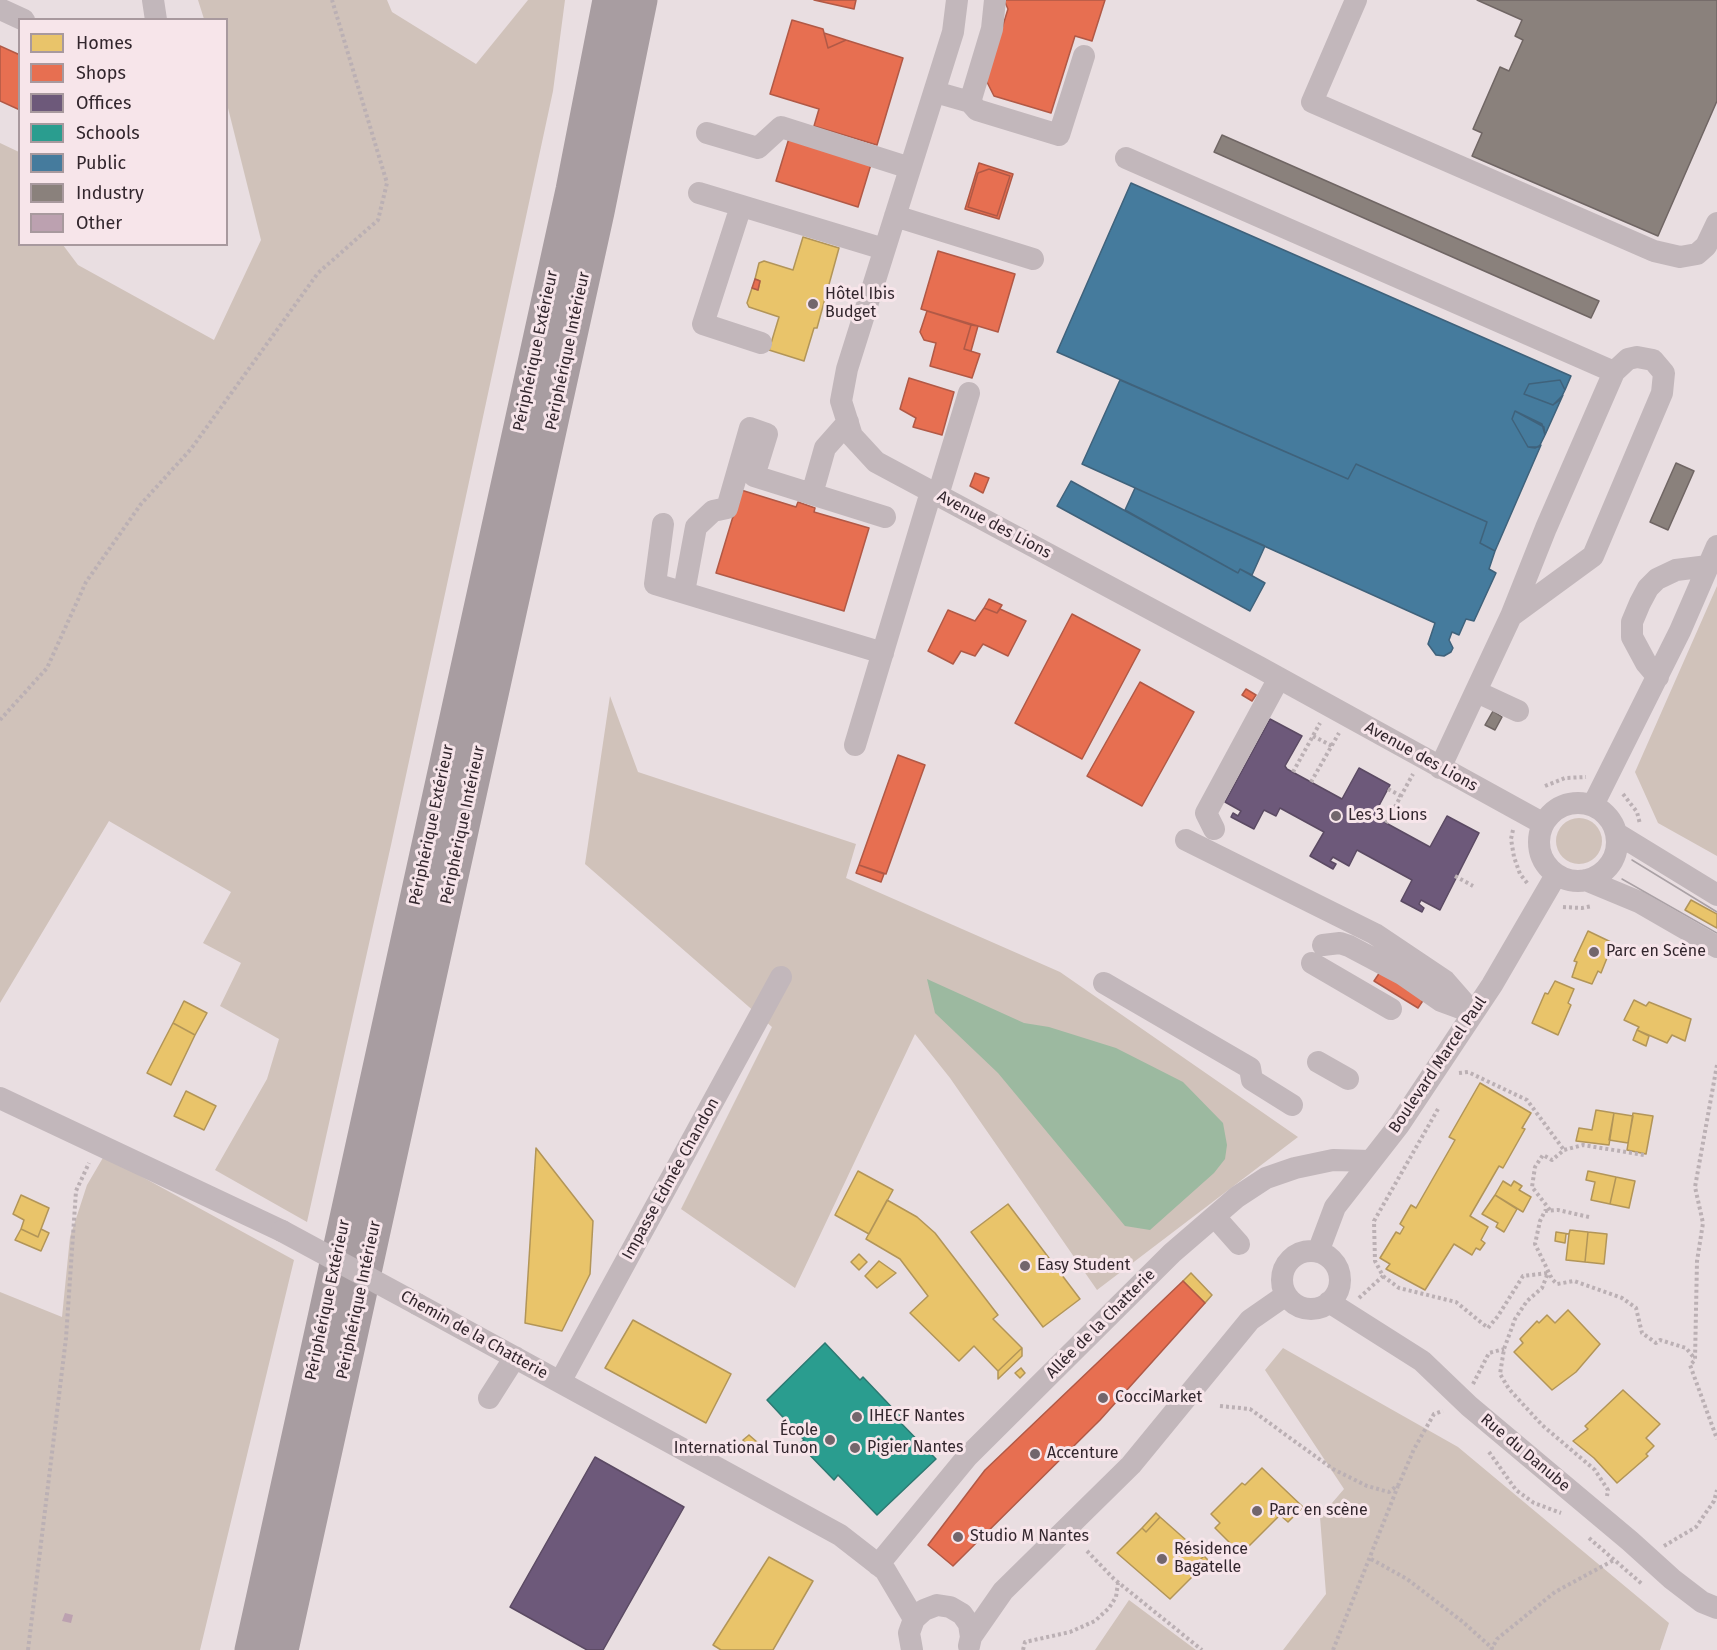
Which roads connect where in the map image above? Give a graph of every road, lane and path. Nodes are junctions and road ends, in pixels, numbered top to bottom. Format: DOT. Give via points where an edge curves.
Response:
graph roads {
  1 [pos="153,0"];
  2 [pos="332,0"];
  3 [pos="609,0"];
  4 [pos="641,0"];
  5 [pos="957,0"];
  6 [pos="995,0"];
  7 [pos="1356,0"];
  8 [pos="0,9"];
  9 [pos="20,18"];
  10 [pos="156,18"];
  11 [pos="1084,56"];
  12 [pos="934,92"];
  13 [pos="970,102"];
  14 [pos="707,133"];
  15 [pos="1126,158"];
  16 [pos="910,168"];
  17 [pos="699,193"];
  18 [pos="741,206"];
  19 [pos="895,216"];
  20 [pos="1717,223"];
  21 [pos="885,249"];
  22 [pos="1033,259"];
  23 [pos="761,343"];
  24 [pos="1614,372"];
  25 [pos="969,393"];
  26 [pos="848,422"];
  27 [pos="935,493"];
  28 [pos="812,494"];
  29 [pos="885,517"];
  30 [pos="663,524"];
  31 [pos="1713,556"];
  32 [pos="684,592"];
  33 [pos="1511,616"];
  34 [pos="883,652"];
  35 [pos="1658,677"];
  36 [pos="1279,678"];
  37 [pos="1477,692"];
  38 [pos="1518,711"];
  39 [pos="1338,712"];
  40 [pos="0,720"];
  41 [pos="1313,736"];
  42 [pos="855,745"];
  43 [pos="1332,746"];
  44 [pos="1431,763"];
  45 [pos="1293,772"];
  46 [pos="1586,777"];
  47 [pos="1311,782"];
  48 [pos="1545,786"];
  49 [pos="1388,789"];
  50 [pos="1623,794"];
  51 [pos="1401,796"];
  52 [pos="1593,805"];
  53 [pos="1386,823"];
  54 [pos="1542,823"];
  55 [pos="1214,829"];
  56 [pos="1513,829"];
  57 [pos="1641,829"];
  58 [pos="1616,833"];
  59 [pos="1186,840"];
  60 [pos="1556,875"];
  61 [pos="1455,876"];
  62 [pos="1586,880"];
  63 [pos="1528,885"];
  64 [pos="1473,886"];
  65 [pos="1717,895"];
  66 [pos="1717,947"];
  67 [pos="1396,961"];
  68 [pos="781,976"];
  69 [pos="1104,983"];
  70 [pos="1391,1009"];
  71 [pos="1473,1013"];
  72 [pos="1317,1062"];
  73 [pos="1717,1065"];
  74 [pos="1348,1079"];
  75 [pos="1453,1083"];
  76 [pos="0,1098"];
  77 [pos="1442,1102"];
  78 [pos="1292,1105"];
  79 [pos="98,1143"];
  80 [pos="1564,1150"];
  81 [pos="1644,1155"];
  82 [pos="1371,1161"];
  83 [pos="1550,1211"];
  84 [pos="1215,1217"];
  85 [pos="1589,1217"];
  86 [pos="1239,1244"];
  87 [pos="1318,1252"];
  88 [pos="1548,1273"];
  89 [pos="1286,1295"];
  90 [pos="1329,1302"];
  91 [pos="1504,1349"];
  92 [pos="515,1358"];
  93 [pos="1695,1360"];
  94 [pos="560,1382"];
  95 [pos="489,1398"];
  96 [pos="1456,1405"];
  97 [pos="1220,1406"];
  98 [pos="1717,1439"];
  99 [pos="1399,1484"];
  100 [pos="1717,1490"];
  101 [pos="1593,1510"];
  102 [pos="1637,1547"];
  103 [pos="1087,1551"];
  104 [pos="1371,1559"];
  105 [pos="878,1565"];
  106 [pos="1119,1582"];
  107 [pos="1004,1591"];
  108 [pos="1717,1608"];
  109 [pos="962,1614"];
  110 [pos="914,1619"];
  111 [pos="970,1643"];
  112 [pos="1492,1649"];
  113 [pos="28,1650"];
  114 [pos="250,1650"];
  115 [pos="282,1650"];
  116 [pos="912,1650"];
  117 [pos="1023,1650"];
  118 [pos="1202,1650"];
  119 [pos="1333,1650"];
  1 -- 10 [label="street"];
  2 -- 40 [label="path" via="387,183 378,220 318,273 191,449 141,504 86,582 47,668"];
  3 -- 114 [label="highway, Périphérique Extérieur" via="572,190"];
  4 -- 115 [label="highway, Périphérique Intérieur" via="601,202"];
  5 -- 12 [label="street, Avenue des Lions" via="953,32"];
  6 -- 13 [label="street" via="992,29"];
  7 -- 20 [label="street" via="1312,102 1654,251 1680,257 1697,254 1706,246"];
  8 -- 9 [label="street"];
  11 -- 13 [label="street" via="1059,135 977,110"];
  12 -- 13 [label="street"];
  12 -- 16 [label="street, Avenue des Lions"];
  14 -- 16 [label="street" via="758,148 781,127"];
  15 -- 24 [label="street"];
  16 -- 19 [label="street, Avenue des Lions"];
  17 -- 18 [label="street"];
  18 -- 21 [label="street"];
  18 -- 23 [label="street" via="703,324"];
  19 -- 21 [label="street, Avenue des Lions"];
  19 -- 22 [label="street"];
  21 -- 26 [label="street, Avenue des Lions" via="847,369 841,401"];
  24 -- 33 [label="street"];
  24 -- 33 [label="street" via="1628,359 1653,360 1664,373 1662,393 1593,556"];
  25 -- 27 [label="street"];
  26 -- 27 [label="street, Avenue des Lions" via="852,436 876,462"];
  26 -- 28 [label="street" via="825,448"];
  27 -- 34 [label="street"];
  27 -- 36 [label="street, Avenue des Lions"];
  28 -- 29 [label="street"];
  28 -- 32 [label="street" via="754,476 767,434 750,428 727,508 712,511 696,527"];
  30 -- 32 [label="street" via="655,584"];
  31 -- 35 [label="street"];
  31 -- 35 [label="street" via="1657,579 1640,603 1632,622 1632,637"];
  32 -- 34 [label="street"];
  33 -- 37 [label="street"];
  34 -- 42 [label="street"];
  35 -- 52 [label="street"];
  36 -- 39 [label="street, Avenue des Lions"];
  36 -- 55 [label="street" via="1206,813"];
  37 -- 38 [label="street"];
  37 -- 44 [label="street"];
  39 -- 41 [label="path"];
  39 -- 43 [label="path"];
  39 -- 44 [label="street, Avenue des Lions"];
  41 -- 43 [label="path"];
  41 -- 45 [label="path"];
  43 -- 47 [label="path"];
  44 -- 51 [label="path"];
  44 -- 54 [label="street, Avenue des Lions"];
  46 -- 48 [label="path" via="1565,778"];
  49 -- 51 [label="path"];
  50 -- 57 [label="path" via="1637,812"];
  51 -- 53 [label="path"];
  52 -- 54 [label="street" via="1566,804 1556,808"];
  52 -- 58 [label="street" via="1608,816"];
  54 -- 60 [label="street" via="1539,849"];
  56 -- 63 [label="path" via="1514,857"];
  58 -- 62 [label="street" via="1617,849 1611,862 1602,873"];
  58 -- 65 [label="street"];
  59 -- 67 [label="street" via="1375,934"];
  60 -- 62 [label="street"];
  60 -- 71 [label="street, Boulevard Marcel Paul"];
  61 -- 64 [label="path"];
  62 -- 66 [label="street" via="1639,902"];
  67 -- 70 [label="street" via="1340,943 1317,954"];
  67 -- 71 [label="street" via="1441,1001"];
  68 -- 94 [label="street, Impasse Edmée Chandon"];
  69 -- 78 [label="street" via="1250,1068 1251,1080"];
  71 -- 82 [label="street, Boulevard Marcel Paul"];
  72 -- 74 [label="street"];
  73 -- 93 [label="path" via="1695,1187 1703,1223 1697,1261"];
  75 -- 80 [label="path" via="1459,1073 1468,1072 1527,1100"];
  76 -- 79 [label="street, Chemin de la Chatterie"];
  77 -- 88 [label="path" via="1374,1221 1375,1261 1383,1276 1407,1291 1456,1302 1488,1328 1523,1276"];
  79 -- 92 [label="street, Chemin de la Chatterie, bridge" via="282,1231"];
  79 -- 113 [label="path" via="76,1191 66,1338"];
  80 -- 81 [label="path" via="1583,1145"];
  80 -- 83 [label="path" via="1552,1160 1544,1155 1532,1180 1532,1187"];
  82 -- 84 [label="street, Allée de la Chatterie" via="1333,1160 1295,1168 1266,1179"];
  82 -- 87 [label="street, Boulevard Marcel Paul" via="1335,1207"];
  83 -- 85 [label="path"];
  83 -- 88 [label="path" via="1545,1211 1540,1221 1534,1244"];
  84 -- 86 [label="street"];
  84 -- 105 [label="street, Allée de la Chatterie" via="1172,1254 967,1457"];
  87 -- 89 [label="street" via="1306,1251 1287,1263 1282,1273"];
  87 -- 90 [label="street" via="1329,1257 1340,1280"];
  88 -- 91 [label="path" via="1542,1288 1515,1319"];
  88 -- 93 [label="path" via="1557,1284 1574,1281 1622,1298 1636,1308 1642,1333 1656,1343 1660,1340 1686,1348"];
  89 -- 90 [label="street" via="1306,1309"];
  89 -- 107 [label="street" via="1250,1320 1131,1465"];
  90 -- 96 [label="street, Rue du Danube" via="1422,1361"];
  91 -- 96 [label="path" via="1489,1353"];
  91 -- 101 [label="path" via="1500,1374 1509,1389 1542,1425 1595,1470 1608,1490 1607,1499"];
  92 -- 94 [label="street, Chemin de la Chatterie"];
  92 -- 95 [label="street"];
  93 -- 98 [label="path" via="1690,1369"];
  94 -- 105 [label="street, Chemin de la Chatterie" via="840,1535"];
  96 -- 99 [label="path" via="1434,1414"];
  96 -- 101 [label="street, Rue du Danube"];
  97 -- 99 [label="path" via="1250,1409 1333,1469 1367,1486 1389,1491"];
  99 -- 104 [label="path"];
  100 -- 102 [label="path" via="1696,1527 1678,1540"];
  101 -- 102 [label="street, Rue du Danube"];
  102 -- 108 [label="street, Rue du Danube" via="1695,1596"];
  102 -- 112 [label="path" via="1555,1592 1497,1639"];
  103 -- 106 [label="path"];
  104 -- 112 [label="path" via="1407,1579"];
  104 -- 119 [label="path"];
  105 -- 110 [label="street, Chemin de la Chatterie" via="885,1570"];
  106 -- 117 [label="path" via="1116,1597 1095,1621 1070,1632 1025,1642"];
  106 -- 118 [label="path"];
  107 -- 109 [label="street"];
  107 -- 111 [label="street"];
  109 -- 110 [label="street" via="937,1605"];
  109 -- 111 [label="street" via="969,1624"];
  110 -- 116 [label="street" via="909,1633"];
}
